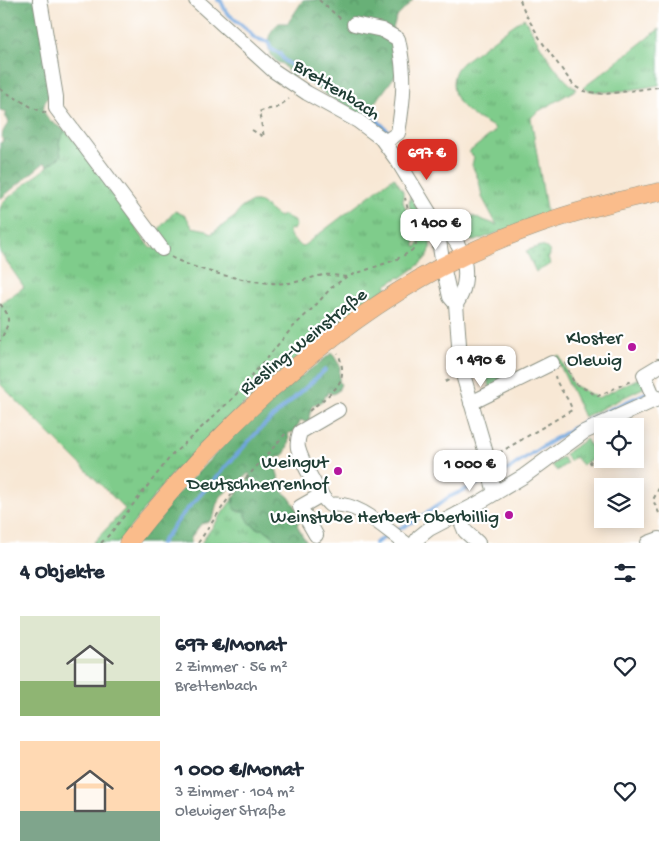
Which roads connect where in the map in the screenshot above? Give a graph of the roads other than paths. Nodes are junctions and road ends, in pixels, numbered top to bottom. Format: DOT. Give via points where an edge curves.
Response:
graph roads {
  1 [pos="40,0"];
  2 [pos="196,0"];
  3 [pos="354,24"];
  4 [pos="385,142"];
  5 [pos="659,192"];
  6 [pos="438,227"];
  7 [pos="162,249"];
  8 [pos="463,257"];
  9 [pos="443,266"];
  10 [pos="456,304"];
  11 [pos="557,361"];
  12 [pos="659,366"];
  13 [pos="652,391"];
  14 [pos="471,403"];
  15 [pos="338,410"];
  16 [pos="492,483"];
  17 [pos="321,495"];
  18 [pos="458,514"];
  19 [pos="316,535"];
  20 [pos="659,539"];
  21 [pos="402,540"];
  22 [pos="128,543"];
  23 [pos="415,543"];
  24 [pos="478,543"];
  25 [pos="648,543"];
  1 -- 7 [label="street" via="56,108"];
  2 -- 4 [label="street, Brettenbach" via="274,71 358,121"];
  3 -- 4 [label="street" via="382,30 398,39 404,64 404,101 398,133"];
  4 -- 6 [label="street, Brettenbach"];
  5 -- 8 [label="main road, Riesling-Weinstraße" via="546,222"];
  6 -- 8 [label="street, Brettenbach" via="456,239"];
  6 -- 9 [label="street, Brettenbach"];
  8 -- 9 [label="main road, Riesling-Weinstraße"];
  8 -- 10 [label="street, Brettenbach" via="462,296"];
  9 -- 10 [label="street, Brettenbach" via="450,298"];
  9 -- 22 [label="main road, Riesling-Weinstraße" via="342,332 270,390 192,466"];
  10 -- 14 [label="street, Brettenbach" via="460,358"];
  11 -- 14 [label="street"];
  12 -- 13 [label="street"];
  13 -- 16 [label="street" via="584,432 530,472"];
  14 -- 16 [label="street, Brettenbach"];
  15 -- 17 [label="street" via="307,427 298,438 299,451"];
  16 -- 18 [label="street"];
  17 -- 19 [label="street" via="300,507"];
  17 -- 21 [label="street" via="330,505 344,504 354,508"];
  18 -- 23 [label="street" via="424,533"];
  18 -- 24 [label="street" via="465,531"];
  20 -- 25 [label="street"];
}
